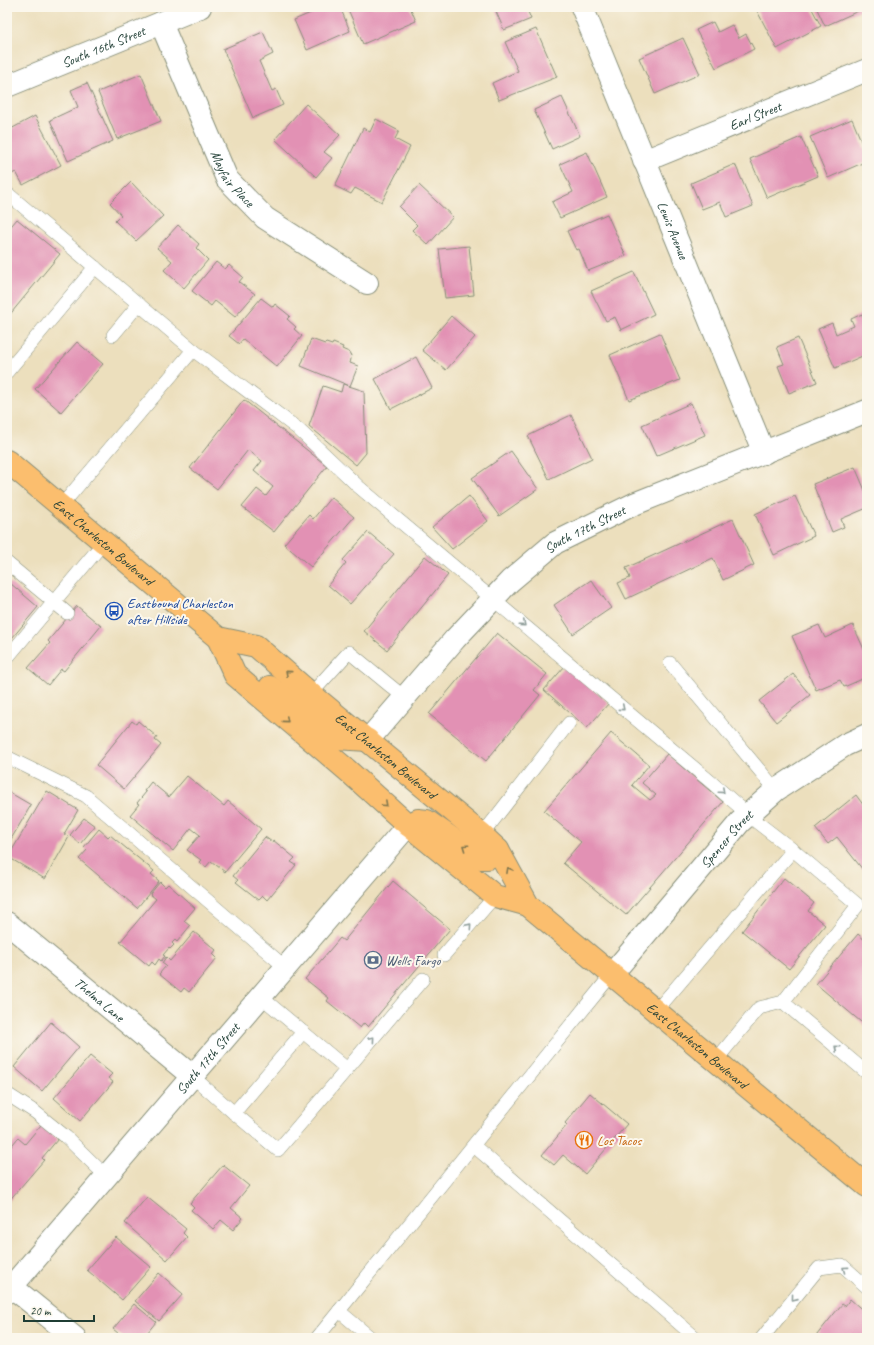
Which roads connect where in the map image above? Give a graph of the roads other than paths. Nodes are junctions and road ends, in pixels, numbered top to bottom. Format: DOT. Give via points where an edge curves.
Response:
graph roads {
  1 [pos="200,7"];
  2 [pos="582,7"];
  3 [pos="161,23"];
  4 [pos="867,70"];
  5 [pos="7,86"];
  6 [pos="644,161"];
  7 [pos="7,193"];
  8 [pos="95,267"];
  9 [pos="367,283"];
  10 [pos="139,304"];
  11 [pos="113,335"];
  12 [pos="193,350"];
  13 [pos="7,372"];
  14 [pos="867,411"];
  15 [pos="764,453"];
  16 [pos="7,461"];
  17 [pos="61,506"];
  18 [pos="104,542"];
  19 [pos="7,563"];
  20 [pos="493,598"];
  21 [pos="54,602"];
  22 [pos="67,613"];
  23 [pos="218,638"];
  24 [pos="7,658"];
  25 [pos="670,663"];
  26 [pos="235,676"];
  27 [pos="311,694"];
  28 [pos="404,698"];
  29 [pos="569,723"];
  30 [pos="867,736"];
  31 [pos="368,740"];
  32 [pos="7,757"];
  33 [pos="776,790"];
  34 [pos="748,815"];
  35 [pos="408,825"];
  36 [pos="482,835"];
  37 [pos="498,850"];
  38 [pos="793,850"];
  39 [pos="495,896"];
  40 [pos="528,904"];
  41 [pos="863,909"];
  42 [pos="7,923"];
  43 [pos="444,955"];
  44 [pos="285,967"];
  45 [pos="612,974"];
  46 [pos="423,979"];
  47 [pos="260,996"];
  48 [pos="783,1002"];
  49 [pos="656,1011"];
  50 [pos="303,1032"];
  51 [pos="716,1060"];
  52 [pos="347,1069"];
  53 [pos="867,1073"];
  54 [pos="192,1076"];
  55 [pos="7,1094"];
  56 [pos="234,1113"];
  57 [pos="474,1146"];
  58 [pos="106,1176"];
  59 [pos="867,1186"];
  60 [pos="9,1287"];
  61 [pos="867,1287"];
  62 [pos="339,1311"];
  63 [pos="76,1338"];
  64 [pos="317,1338"];
  65 [pos="371,1338"];
  66 [pos="696,1338"];
  67 [pos="762,1338"];
  1 -- 3 [label="street, South 16th Street"];
  2 -- 6 [label="street, Lewis Avenue"];
  3 -- 5 [label="street, South 16th Street"];
  3 -- 9 [label="street, Mayfair Place" via="227,179 265,218"];
  4 -- 6 [label="street, Earl Street"];
  6 -- 15 [label="street, Lewis Avenue"];
  7 -- 8 [label="lane"];
  8 -- 10 [label="lane"];
  8 -- 13 [label="lane"];
  10 -- 11 [label="lane"];
  10 -- 12 [label="lane"];
  12 -- 17 [label="lane"];
  12 -- 20 [label="lane" via="298,429 359,487"];
  14 -- 15 [label="street, South 17th Street"];
  15 -- 20 [label="street, South 17th Street" via="634,504 555,543"];
  16 -- 17 [label="main road, East Charleston Boulevard"];
  17 -- 18 [label="main road, East Charleston Boulevard"];
  18 -- 21 [label="lane"];
  18 -- 23 [label="main road, East Charleston Boulevard"];
  19 -- 21 [label="lane"];
  20 -- 28 [label="street, South 17th Street"];
  20 -- 34 [label="lane, one-way"];
  21 -- 22 [label="lane"];
  21 -- 24 [label="lane"];
  23 -- 26 [label="main road, East Charleston Boulevard"];
  27 -- 23 [label="main road, East Charleston Boulevard, one-way" via="256,646"];
  25 -- 33 [label="lane"];
  26 -- 31 [label="main road" via="254,674 335,738"];
  26 -- 35 [label="main road, East Charleston Boulevard, one-way"];
  27 -- 28 [label="lane" via="349,652"];
  27 -- 31 [label="main road, East Charleston Boulevard"];
  28 -- 31 [label="street, South 17th Street"];
  29 -- 36 [label="lane"];
  30 -- 33 [label="street, Spencer Street" via="845,745"];
  31 -- 36 [label="main road, East Charleston Boulevard"];
  32 -- 44 [label="lane" via="86,796"];
  33 -- 34 [label="street, Spencer Street"];
  34 -- 38 [label="lane"];
  34 -- 45 [label="street, Spencer Street"];
  37 -- 35 [label="main road, one-way" via="488,858 480,858 427,821 418,820"];
  35 -- 39 [label="main road, East Charleston Boulevard"];
  35 -- 44 [label="street, South 17th Street"];
  36 -- 37 [label="main road, East Charleston Boulevard"];
  40 -- 37 [label="main road, East Charleston Boulevard, one-way"];
  38 -- 41 [label="lane"];
  38 -- 49 [label="lane"];
  39 -- 40 [label="main road, East Charleston Boulevard"];
  43 -- 39 [label="lane, one-way"];
  40 -- 45 [label="main road, East Charleston Boulevard"];
  41 -- 48 [label="lane"];
  42 -- 54 [label="street, Thelma Lane"];
  44 -- 47 [label="street, South 17th Street"];
  45 -- 49 [label="main road, East Charleston Boulevard"];
  45 -- 57 [label="lane"];
  52 -- 46 [label="lane, one-way"];
  47 -- 50 [label="lane"];
  47 -- 54 [label="street, South 17th Street"];
  48 -- 51 [label="lane" via="759,1008"];
  53 -- 48 [label="lane, one-way"];
  49 -- 51 [label="main road, East Charleston Boulevard"];
  50 -- 52 [label="lane"];
  50 -- 56 [label="lane"];
  51 -- 59 [label="main road, East Charleston Boulevard"];
  52 -- 56 [label="lane" via="278,1150"];
  54 -- 56 [label="lane"];
  54 -- 58 [label="street, South 17th Street"];
  55 -- 58 [label="lane" via="66,1137"];
  57 -- 62 [label="lane"];
  57 -- 66 [label="lane"];
  58 -- 60 [label="street, South 17th Street"];
  60 -- 63 [label="street"];
  61 -- 67 [label="lane, one-way" via="842,1265 819,1268"];
  62 -- 64 [label="lane"];
  62 -- 65 [label="lane"];
}
